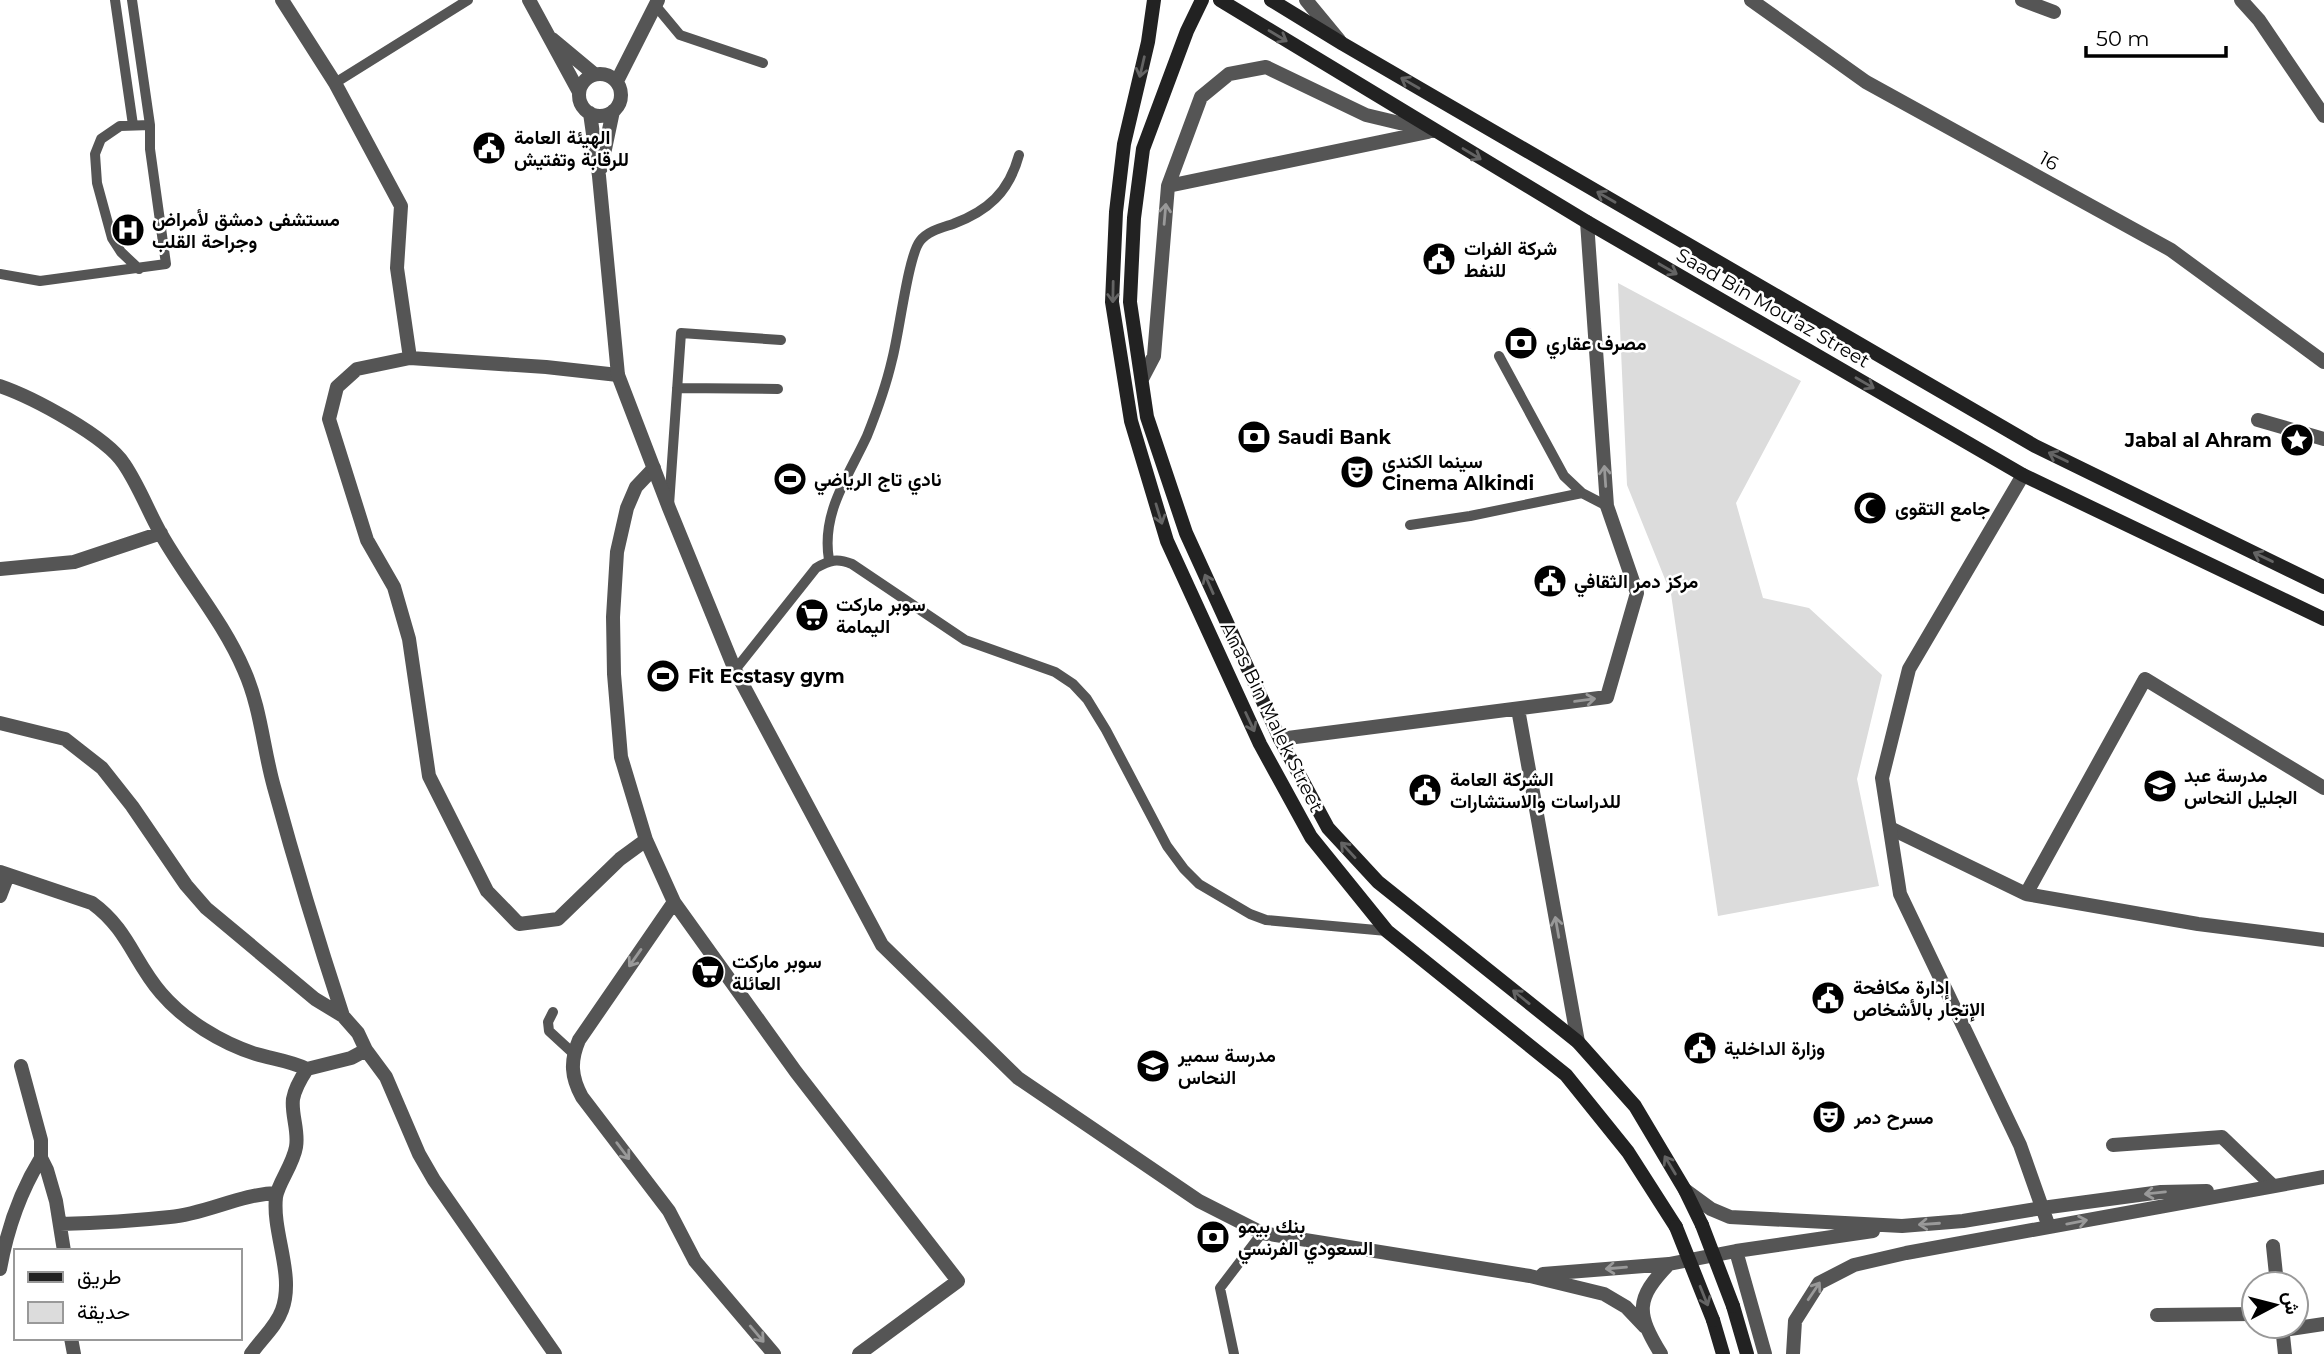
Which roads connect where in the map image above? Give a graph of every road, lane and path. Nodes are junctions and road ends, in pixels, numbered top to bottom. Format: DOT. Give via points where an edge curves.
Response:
graph roads {
  1 [pos="115,0"];
  2 [pos="132,0"];
  3 [pos="282,0"];
  4 [pos="468,0"];
  5 [pos="529,0"];
  6 [pos="1154,0"];
  7 [pos="1202,0"];
  8 [pos="1220,0"];
  9 [pos="1271,0"];
  10 [pos="1306,0"];
  11 [pos="1751,0"];
  12 [pos="2022,0"];
  13 [pos="2241,0"];
  14 [pos="656,2"];
  15 [pos="2054,12"];
  16 [pos="546,33"];
  17 [pos="1343,44"];
  18 [pos="763,63"];
  19 [pos="594,74"];
  20 [pos="617,81"];
  21 [pos="335,83"];
  22 [pos="579,92"];
  23 [pos="613,111"];
  24 [pos="590,113"];
  25 [pos="2324,116"];
  26 [pos="133,125"];
  27 [pos="150,125"];
  28 [pos="1433,131"];
  29 [pos="1019,155"];
  30 [pos="599,176"];
  31 [pos="1168,186"];
  32 [pos="1587,222"];
  33 [pos="139,269"];
  34 [pos="0,274"];
  35 [pos="781,340"];
  36 [pos="1499,356"];
  37 [pos="410,358"];
  38 [pos="2324,362"];
  39 [pos="618,375"];
  40 [pos="1143,377"];
  41 [pos="0,386"];
  42 [pos="677,388"];
  43 [pos="778,390"];
  44 [pos="2258,420"];
  45 [pos="2324,439"];
  46 [pos="654,468"];
  47 [pos="2023,475"];
  48 [pos="1583,493"];
  49 [pos="1607,506"];
  50 [pos="669,508"];
  51 [pos="1410,525"];
  52 [pos="161,533"];
  53 [pos="829,560"];
  54 [pos="0,569"];
  55 [pos="2324,587"];
  56 [pos="2324,620"];
  57 [pos="735,670"];
  58 [pos="1518,709"];
  59 [pos="0,723"];
  60 [pos="1280,739"];
  61 [pos="2324,788"];
  62 [pos="1890,828"];
  63 [pos="646,840"];
  64 [pos="4,874"];
  65 [pos="2026,894"];
  66 [pos="0,896"];
  67 [pos="674,902"];
  68 [pos="1387,932"];
  69 [pos="2324,940"];
  70 [pos="553,1012"];
  71 [pos="343,1016"];
  72 [pos="1578,1042"];
  73 [pos="366,1050"];
  74 [pos="574,1054"];
  75 [pos="21,1066"];
  76 [pos="307,1069"];
  77 [pos="2113,1145"];
  78 [pos="41,1158"];
  79 [pos="2324,1177"];
  80 [pos="2272,1185"];
  81 [pos="1685,1190"];
  82 [pos="277,1193"];
  83 [pos="2222,1194"];
  84 [pos="2042,1208"];
  85 [pos="60,1224"];
  86 [pos="1902,1226"];
  87 [pos="2049,1227"];
  88 [pos="1262,1233"];
  89 [pos="2273,1246"];
  90 [pos="64,1249"];
  91 [pos="1735,1251"];
  92 [pos="1669,1264"];
  93 [pos="0,1269"];
  94 [pos="2276,1270"];
  95 [pos="1530,1276"];
  96 [pos="2240,1314"];
  97 [pos="2157,1315"];
  98 [pos="1645,1327"];
  99 [pos="251,1354"];
  100 [pos="555,1354"];
  101 [pos="774,1354"];
  102 [pos="859,1354"];
  103 [pos="1234,1354"];
  104 [pos="1661,1354"];
  105 [pos="1723,1354"];
  106 [pos="1747,1354"];
  107 [pos="1765,1354"];
  108 [pos="1793,1354"];
  1 -- 26 [label="lane"];
  2 -- 27 [label="lane"];
  3 -- 21 [label="street"];
  4 -- 21 [label="lane"];
  5 -- 16 [label="street"];
  6 -- 68 [label="main road, Anas Bin Malek Street, one-way" via="1124,144 1116,212 1112,302 1131,421 1167,541 1260,744 1311,837"];
  7 -- 40 [label="main road, Anas Bin Malek Street" via="1143,149 1130,302"];
  8 -- 28 [label="main road, Saad Bin Mou'az Street, one-way"];
  9 -- 17 [label="main road, Saad Bin Mou'az Street"];
  10 -- 17 [label="street"];
  11 -- 38 [label="street, 16" via="1866,82 2171,250"];
  12 -- 15 [label="street"];
  13 -- 25 [label="street"];
  14 -- 18 [label="lane" via="680,35"];
  14 -- 20 [label="street"];
  16 -- 19 [label="street"];
  16 -- 22 [label="street"];
  55 -- 17 [label="main road, Saad Bin Mou'az Street, one-way" via="2035,446"];
  19 -- 20 [label="street"];
  19 -- 22 [label="street"];
  20 -- 23 [label="street" via="621,97"];
  21 -- 37 [label="street" via="401,206 397,268"];
  22 -- 24 [label="street" via="583,108"];
  23 -- 24 [label="street"];
  23 -- 30 [label="street"];
  24 -- 30 [label="street"];
  26 -- 27 [label="lane"];
  26 -- 33 [label="lane" via="120,126 101,139 95,154 97,183 112,238"];
  27 -- 33 [label="lane" via="166,264"];
  28 -- 31 [label="street"];
  28 -- 31 [label="street" via="1366,115 1266,67 1229,74 1201,97"];
  28 -- 32 [label="main road, Saad Bin Mou'az Street, one-way"];
  29 -- 53 [label="lane" via="1010,182 992,204 928,234 915,248 880,401 828,519"];
  30 -- 39 [label="street"];
  40 -- 31 [label="street, one-way" via="1154,356"];
  32 -- 47 [label="main road, Saad Bin Mou'az Street, one-way"];
  49 -- 32 [label="street, one-way"];
  33 -- 34 [label="lane" via="40,281"];
  35 -- 42 [label="lane" via="681,333"];
  36 -- 48 [label="lane" via="1564,476"];
  37 -- 39 [label="street"];
  37 -- 63 [label="street" via="357,369 337,387 329,419 367,540 394,587 409,639 429,776 458,836 488,891 519,924 558,919"];
  39 -- 46 [label="street"];
  60 -- 40 [label="main road, Anas Bin Malek Street, one-way" via="1186,533 1147,417"];
  41 -- 52 [label="street" via="42,403 114,451"];
  42 -- 43 [label="lane"];
  42 -- 50 [label="lane"];
  44 -- 45 [label="street"];
  46 -- 50 [label="street"];
  46 -- 63 [label="street" via="636,487 627,508 617,552 613,617 621,757"];
  47 -- 56 [label="main road, Saad Bin Mou'az Street"];
  47 -- 62 [label="street" via="1909,669 1882,778"];
  48 -- 49 [label="lane"];
  48 -- 51 [label="lane"];
  58 -- 49 [label="street, one-way" via="1608,697 1637,593"];
  50 -- 57 [label="street"];
  52 -- 54 [label="street" via="74,562"];
  52 -- 71 [label="street" via="222,630 254,695 290,847"];
  53 -- 57 [label="lane" via="816,568"];
  53 -- 68 [label="lane" via="852,564 965,640 1055,672 1073,684 1105,730 1167,846 1199,884 1266,920"];
  57 -- 88 [label="street" via="882,945 1018,1078 1199,1201"];
  58 -- 60 [label="street"];
  72 -- 58 [label="street, one-way"];
  59 -- 71 [label="street" via="65,738 102,768 206,908 315,999"];
  72 -- 60 [label="main road, Anas Bin Malek Street, one-way" via="1378,882 1328,828"];
  61 -- 65 [label="street" via="2145,679"];
  62 -- 65 [label="street"];
  62 -- 84 [label="street" via="1900,894 2020,1145"];
  63 -- 67 [label="street"];
  64 -- 66 [label="street"];
  64 -- 76 [label="street" via="92,903 118,926 160,992 201,1026 252,1052"];
  65 -- 69 [label="street"];
  67 -- 74 [label="street, one-way"];
  67 -- 102 [label="street" via="796,1072 958,1281"];
  68 -- 105 [label="main road, Anas Bin Malek Street, one-way, bridge" via="1566,1075 1628,1152 1676,1227"];
  70 -- 74 [label="lane" via="547,1028"];
  71 -- 73 [label="street"];
  81 -- 72 [label="main road, Anas Bin Malek Street, one-way" via="1635,1106"];
  73 -- 76 [label="street"];
  73 -- 100 [label="street" via="386,1077 434,1180"];
  74 -- 101 [label="street, one-way" via="575,1084 582,1097 673,1217 695,1261"];
  75 -- 78 [label="street" via="41,1140"];
  76 -- 82 [label="street" via="293,1100 296,1147"];
  77 -- 80 [label="street" via="2222,1137"];
  78 -- 85 [label="street"];
  78 -- 93 [label="street" via="19,1202"];
  79 -- 80 [label="street"];
  80 -- 83 [label="street"];
  81 -- 86 [label="street" via="1730,1217"];
  81 -- 106 [label="main road, Anas Bin Malek Street, bridge" via="1733,1306"];
  82 -- 85 [label="street" via="169,1218"];
  82 -- 99 [label="street" via="285,1291 282,1309"];
  83 -- 84 [label="street, one-way" via="2161,1192"];
  87 -- 83 [label="street, one-way"];
  84 -- 86 [label="street, one-way"];
  84 -- 87 [label="street"];
  85 -- 90 [label="street"];
  86 -- 91 [label="street"];
  108 -- 87 [label="street, one-way" via="1796,1321 1819,1283 1854,1265"];
  88 -- 95 [label="street"];
  88 -- 103 [label="lane" via="1220,1288"];
  89 -- 94 [label="street"];
  91 -- 92 [label="street"];
  91 -- 107 [label="street"];
  92 -- 95 [label="street, one-way"];
  92 -- 98 [label="street" via="1646,1292"];
  95 -- 98 [label="street" via="1604,1294 1626,1307"];
  96 -- 97 [label="street"];
  98 -- 104 [label="street"];
}
